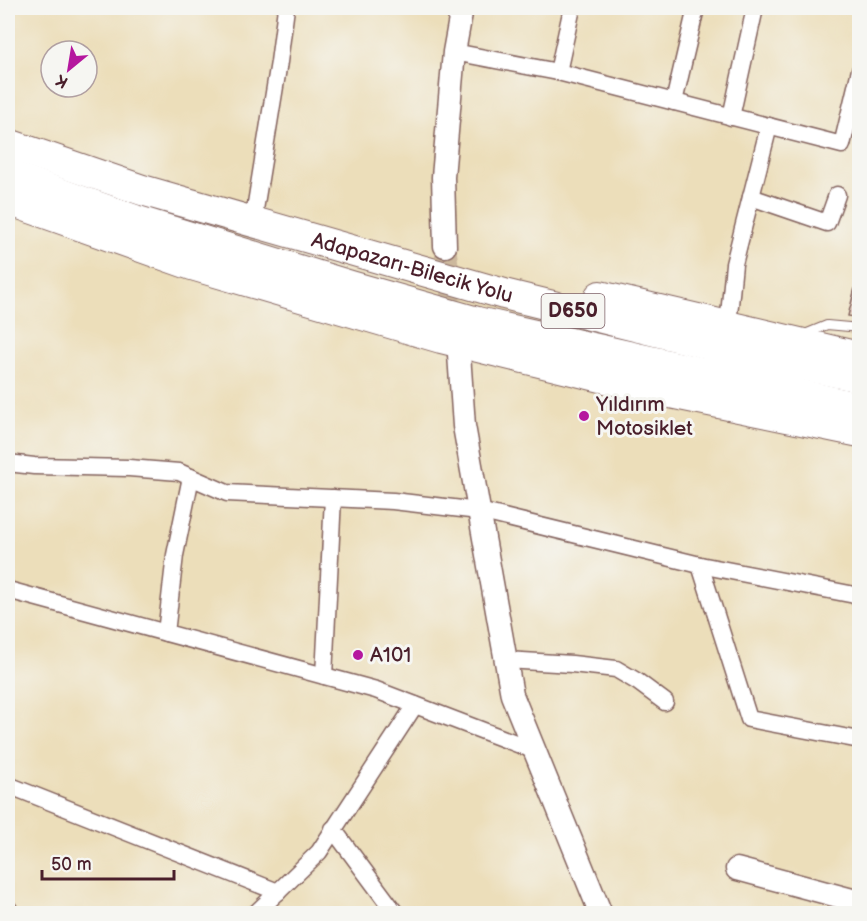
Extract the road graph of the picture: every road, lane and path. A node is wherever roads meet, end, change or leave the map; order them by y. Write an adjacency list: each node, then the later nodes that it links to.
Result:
1 (286, 8): 17 (street)
2 (462, 8): 6 (street)
3 (572, 8): 8 (street)
4 (696, 8): 9 (street)
5 (755, 8): 10 (street)
6 (454, 52): 8 (street); 19 (street)
7 (860, 70): 11 (street)
8 (558, 72): 9 (street)
9 (674, 102): 10 (street)
10 (730, 117): 11 (street)
11 (769, 126): 15 (street)
12 (8, 144): 17 (highway, Adapazarı-Bilecik Yolu / D650)
13 (8, 175): 26 (highway, Adapazarı-Bilecik Yolu / D650)
14 (837, 195): 15 (street)
15 (751, 197): 20 (street)
16 (8, 200): 27 (highway)
17 (254, 222): 18 (highway, Adapazarı-Bilecik Yolu / D650)
18 (290, 232): 20 (highway); 25 (highway, Adapazarı-Bilecik Yolu / D650)
19 (445, 246)
20 (728, 326): 22 (highway)
21 (860, 328): 22 (lane)
22 (791, 340): 24 (highway)
23 (459, 354): 31 (street)
24 (860, 357)
25 (860, 377)
26 (860, 408)
27 (860, 432)
28 (8, 463): 29 (street)
29 (191, 477): 30 (street); 35 (street)
30 (333, 498): 31 (street); 37 (street)
31 (479, 511): 32 (street); 36 (street)
32 (700, 565): 34 (street); 40 (street)
33 (8, 590): 35 (street)
34 (860, 596)
35 (166, 633): 37 (street)
36 (506, 660): 38 (street); 41 (street)
37 (324, 676): 39 (street)
38 (665, 702)
39 (415, 705): 41 (street); 43 (street)
40 (860, 740)
41 (536, 750): 51 (street)
42 (8, 785): 45 (street)
43 (333, 829): 45 (street); 50 (street)
44 (737, 869): 46 (street)
45 (278, 892): 49 (street)
46 (860, 902)
47 (8, 908): 48 (street)
48 (12, 914)
49 (255, 914)
50 (396, 914)
51 (602, 914)

